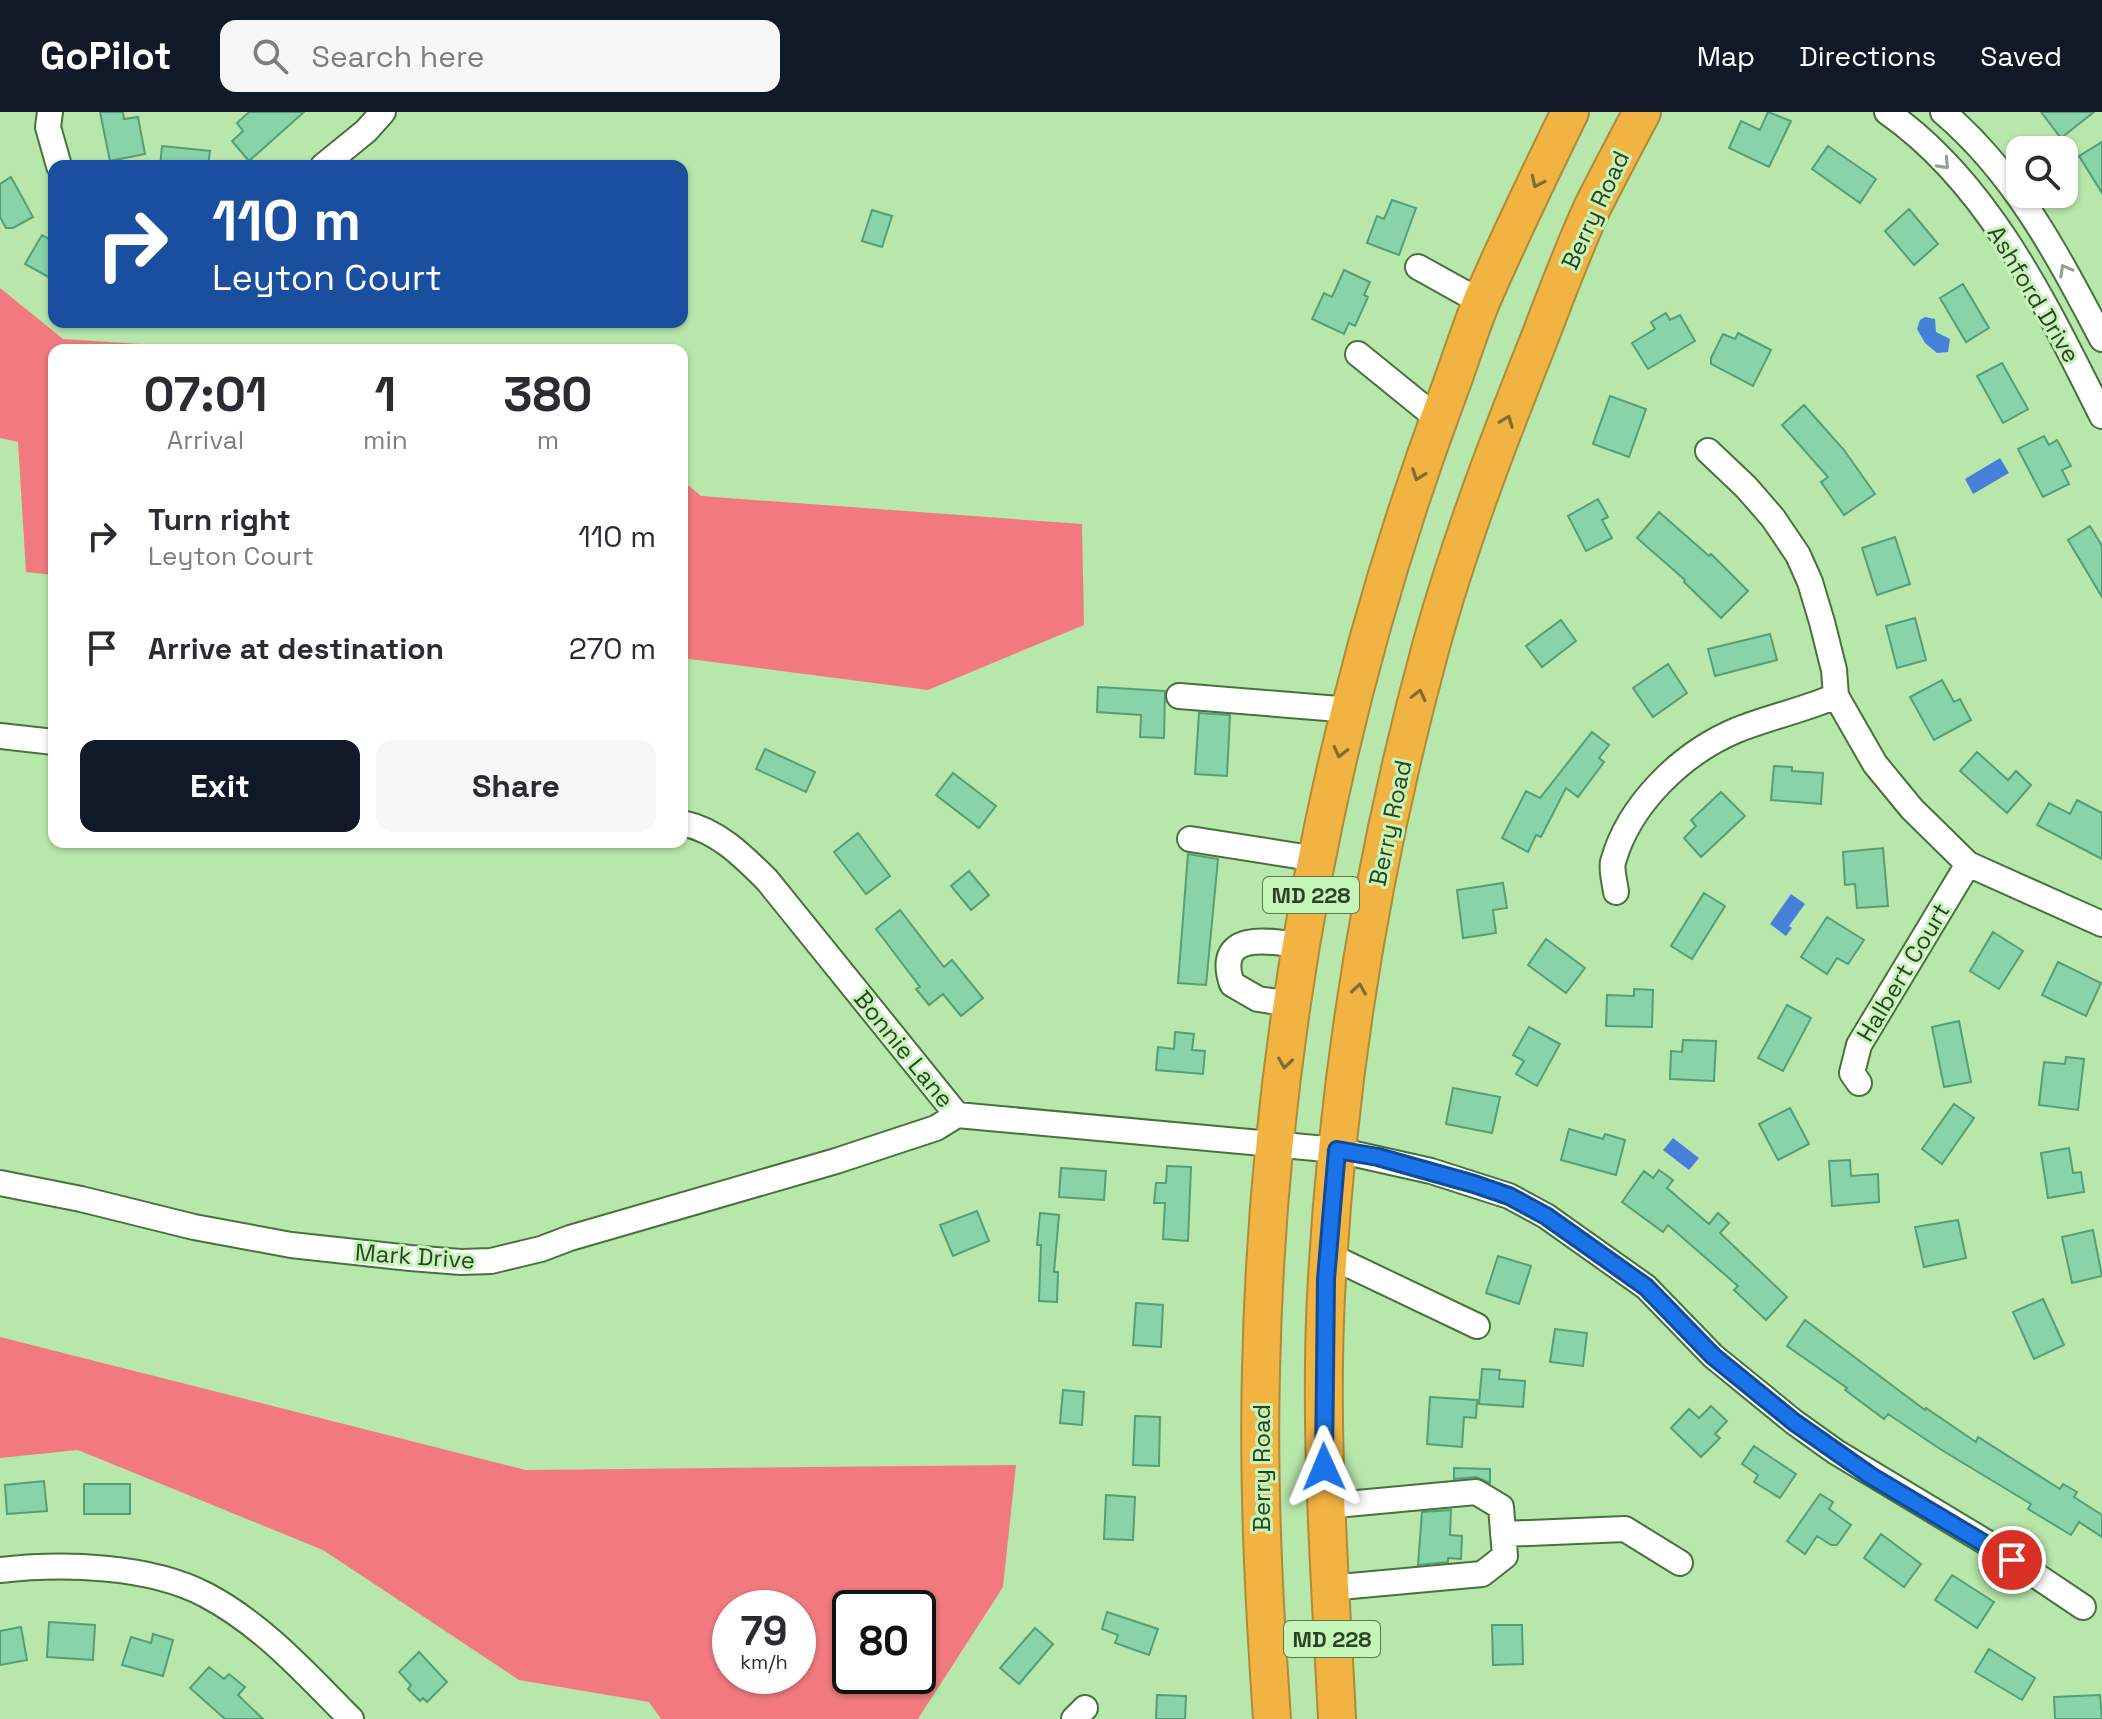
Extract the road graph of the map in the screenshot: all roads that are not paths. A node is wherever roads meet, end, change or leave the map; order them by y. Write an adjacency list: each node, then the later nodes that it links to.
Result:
1 (50, 112): 7 (street)
2 (383, 112): 8 (street)
3 (1570, 112): 10 (highway, Berry Road / MD 228, one-way to 10)
4 (1642, 112): 34 (highway, Berry Road / MD 228, one-way to 4)
5 (1943, 112): 11 (street, Ashford Drive, one-way to 5)
6 (1896, 115): 12 (street, Ashford Drive, one-way to 12)
7 (57, 160)
8 (330, 160)
9 (1418, 267): 10 (street)
10 (1481, 302): 16 (highway, Berry Road / MD 228)
11 (2085, 306): 12 (street); 13 (street, Ashford Drive)
12 (2054, 323): 15 (street, Ashford Drive)
13 (2102, 339)
14 (1358, 354): 16 (street)
15 (2102, 416)
16 (1438, 419): 20 (highway, Berry Road / MD 228, one-way to 20)
17 (1708, 451): 19 (street)
18 (1179, 696): 20 (street)
19 (1836, 696): 26 (street); 27 (street)
20 (1351, 710): 25 (highway, Berry Road / MD 228, one-way to 25)
21 (0, 736): 22 (street)
22 (48, 741)
23 (688, 824): 32 (street, Bonnie Lane)
24 (1190, 839): 25 (street)
25 (1317, 859): 29 (highway, Berry Road / MD 228)
26 (1968, 864): 28 (street); 31 (street, Halbert Court)
27 (1616, 892)
28 (2102, 924)
29 (1301, 946): 30 (highway, Berry Road / MD 228); 30 (street)
30 (1292, 1004): 33 (highway, Berry Road / MD 228, one-way to 33)
31 (1859, 1083)
32 (957, 1115): 33 (street, Bonnie Lane); 35 (street, Mark Drive)
33 (1275, 1144): 34 (street, Bonnie Lane); 45 (highway, Berry Road / MD 228)
34 (1337, 1150): 36 (highway, Berry Road / MD 228); 43 (street, Bonnie Lane)
35 (0, 1183)
36 (1328, 1255): 37 (street); 38 (highway, Berry Road / MD 228)
37 (1477, 1326)
38 (1325, 1506): 39 (street); 42 (highway, Berry Road / MD 228)
39 (1503, 1534): 40 (street); 42 (street)
40 (1680, 1563)
41 (0, 1570): 44 (street)
42 (1329, 1588): 46 (highway, Berry Road / MD 228)
43 (2083, 1607)
44 (351, 1719)
45 (1272, 1719)
46 (1337, 1719)

